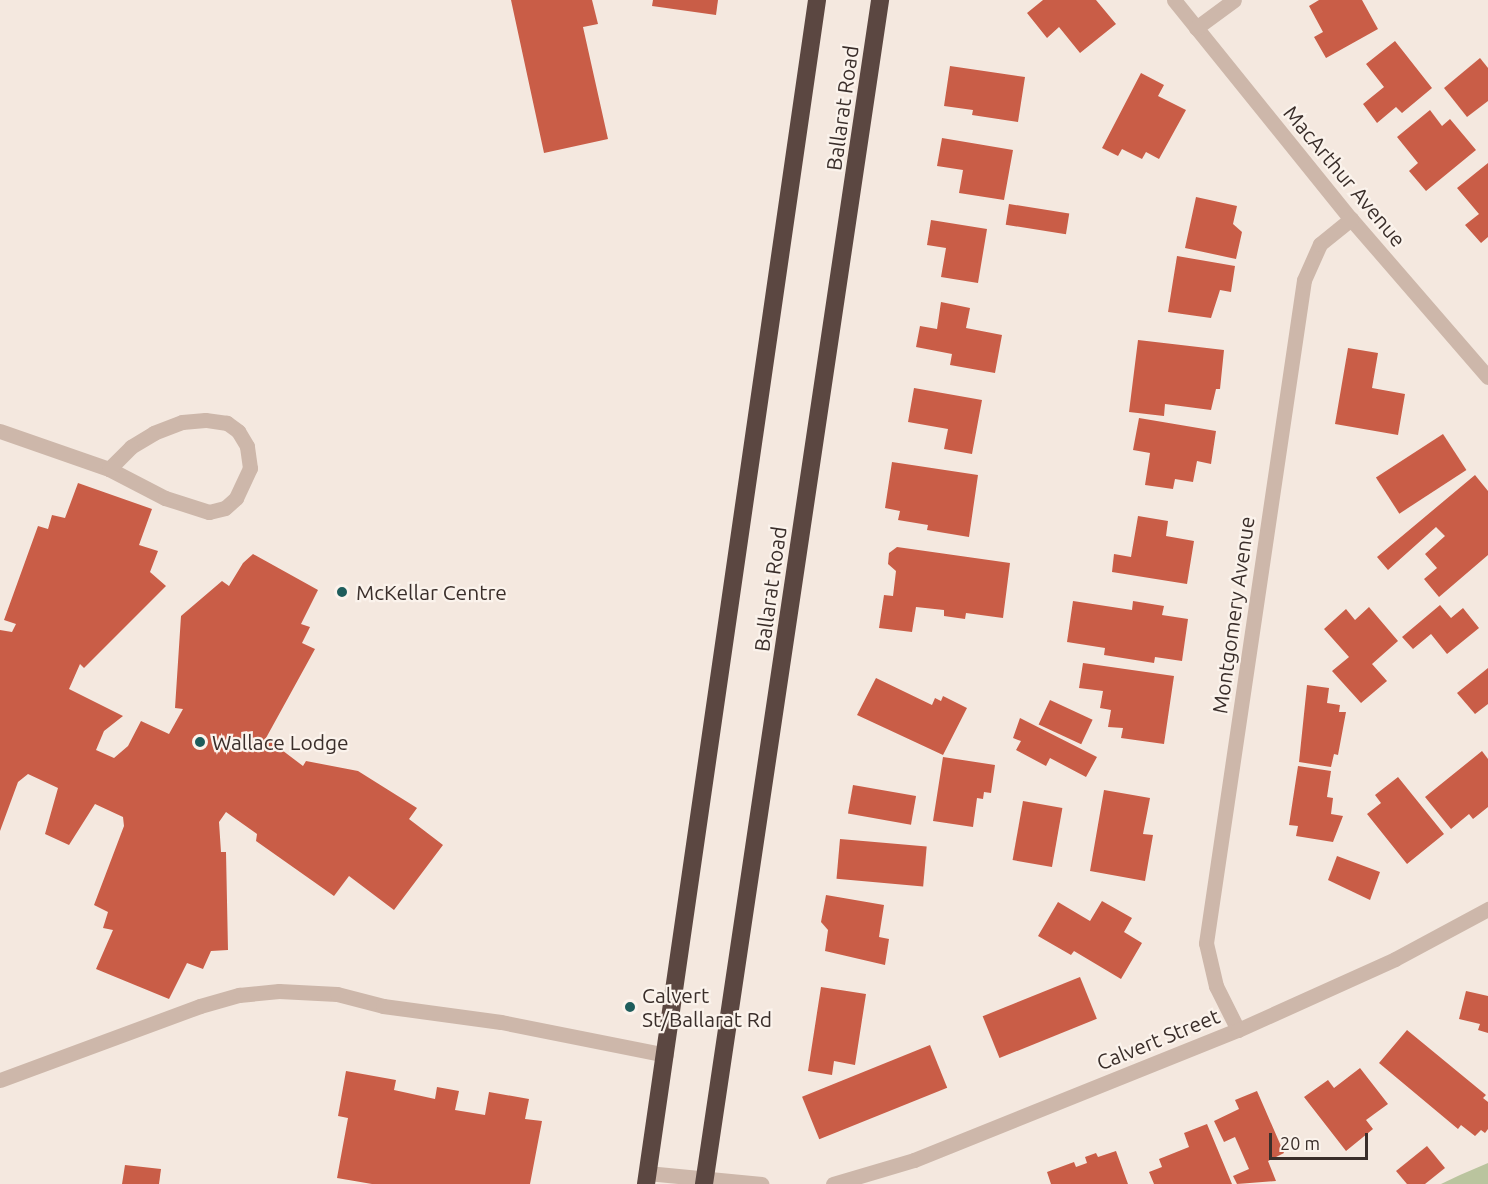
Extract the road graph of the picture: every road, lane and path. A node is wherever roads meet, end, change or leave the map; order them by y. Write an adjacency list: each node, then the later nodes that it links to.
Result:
1 (817, 0): 12 (highway, Ballarat Road)
2 (880, 0): 15 (highway, Ballarat Road)
3 (1174, 0): 5 (street, MacArthur Avenue)
4 (1234, 0): 5 (street)
5 (1197, 28): 6 (street, MacArthur Avenue)
6 (1351, 219): 7 (street, MacArthur Avenue); 11 (street, Montgomery Avenue)
7 (1488, 377)
8 (0, 431): 9 (street)
9 (109, 469): 9 (street)
10 (1488, 909): 11 (street, Calvert Street)
11 (1238, 1030): 17 (street, Calvert Street)
12 (666, 1055): 13 (street); 14 (highway, Ballarat Road)
13 (0, 1080)
14 (647, 1179): 15 (street)
15 (705, 1181): 16 (street)
16 (762, 1184)
17 (833, 1184)

